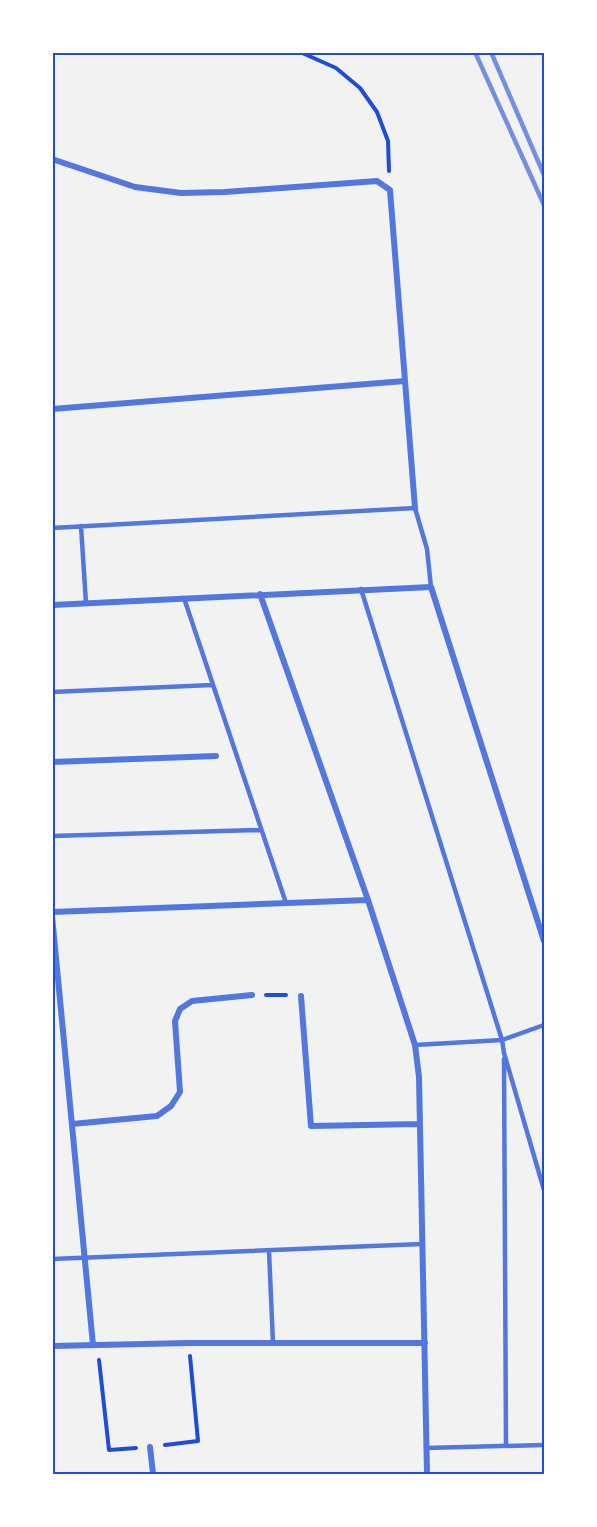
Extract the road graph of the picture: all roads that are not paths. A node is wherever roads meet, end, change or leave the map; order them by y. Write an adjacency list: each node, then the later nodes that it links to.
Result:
1 (52, 159): 2 (street)
2 (405, 381): 3 (street); 4 (street)
3 (52, 409)
4 (415, 508): 5 (lane); 7 (lane)
5 (81, 526): 6 (lane); 11 (lane)
6 (52, 528)
7 (431, 586): 8 (street); 23 (street)
8 (361, 588): 9 (street); 27 (lane)
9 (260, 594): 10 (street); 19 (street)
10 (184, 598): 11 (street); 13 (lane)
11 (86, 603): 12 (street)
12 (52, 605)
13 (212, 685): 14 (lane); 17 (lane)
14 (52, 692)
15 (216, 756): 16 (street)
16 (52, 762)
17 (260, 830): 18 (lane); 20 (lane)
18 (52, 836)
19 (368, 900): 20 (street); 28 (street)
20 (286, 903): 21 (street)
21 (52, 914): 22 (street)
22 (53, 936): 30 (street)
23 (544, 941)
24 (252, 995): 30 (street)
25 (302, 996): 31 (street)
26 (544, 1025): 27 (lane)
27 (502, 1040): 28 (lane); 29 (lane)
28 (414, 1045): 31 (street)
29 (504, 1053): 32 (lane); 42 (lane)
30 (72, 1124): 35 (street)
31 (419, 1124): 33 (street)
32 (544, 1190)
33 (422, 1244): 34 (lane); 38 (street)
34 (270, 1251): 35 (lane); 37 (lane)
35 (85, 1258): 36 (lane); 39 (street)
36 (52, 1259)
37 (273, 1343): 38 (street); 39 (street)
38 (425, 1343): 44 (street)
39 (95, 1345): 40 (street)
40 (52, 1346)
41 (544, 1445): 42 (lane)
42 (506, 1446): 44 (lane)
43 (150, 1447): 45 (street)
44 (426, 1448): 46 (street)
45 (153, 1474)
46 (427, 1474)

